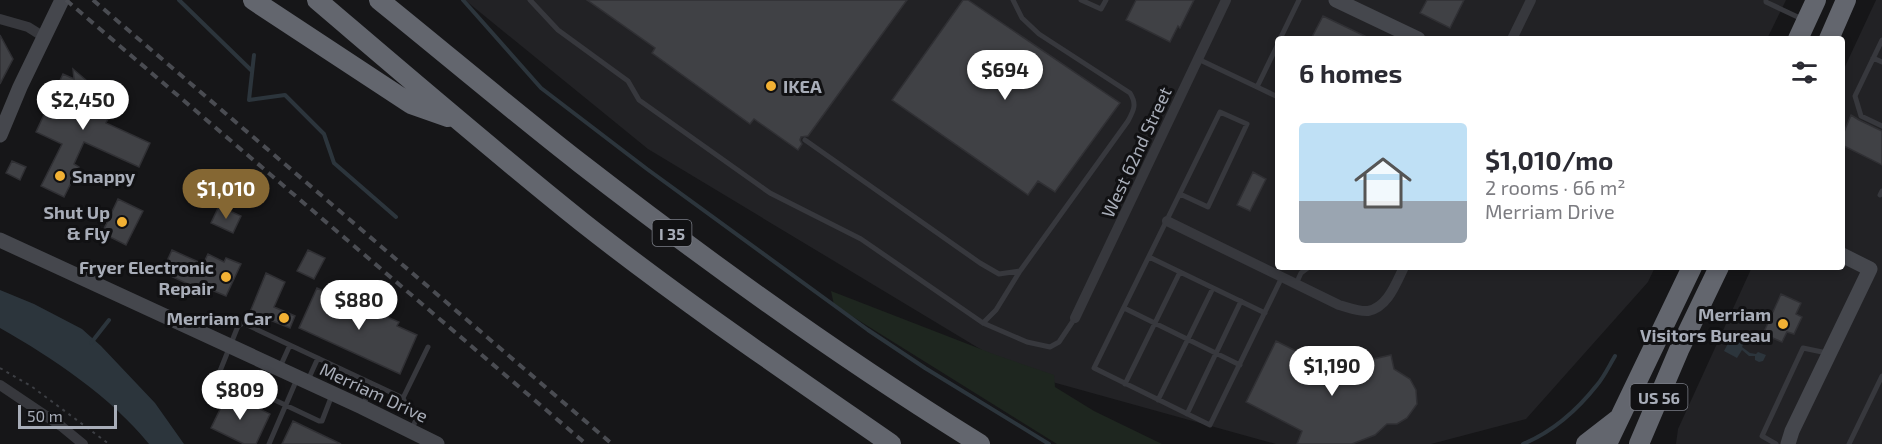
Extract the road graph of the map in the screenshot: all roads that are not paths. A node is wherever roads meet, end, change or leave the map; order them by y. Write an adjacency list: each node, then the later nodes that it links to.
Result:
1 (62, 0): 25 (main road)
2 (253, 0): 33 (highway)
3 (317, 0): 33 (highway, I 35)
4 (380, 0): 84 (highway, I 35)
5 (530, 0): 56 (lane)
6 (1013, 0): 46 (lane)
7 (1082, 0): 8 (lane)
8 (1106, 0)
9 (1226, 0): 29 (street, West 62nd Street)
10 (1299, 0): 19 (lane)
11 (1336, 0): 20 (main road)
12 (1531, 0): 21 (street)
13 (1816, 0): 18 (highway)
14 (1835, 0): 23 (highway)
15 (1846, 0): 24 (highway)
16 (1766, 1): 18 (lane)
17 (0, 19): 25 (street)
18 (1806, 21): 22 (highway)
19 (1281, 36)
20 (1412, 36)
21 (1513, 36)
22 (1799, 36)
23 (1829, 36)
24 (1829, 36)
25 (44, 37): 35 (main road)
26 (1882, 40): 28 (lane)
27 (1275, 50): 31 (lane)
28 (1874, 57): 30 (lane); 34 (lane)
29 (1198, 59): 31 (lane); 55 (street, West 62nd Street)
30 (1882, 62)
31 (1257, 87): 32 (lane)
32 (1275, 96)
33 (458, 120): 83 (highway, I 35)
34 (1882, 126)
35 (0, 135)
36 (805, 140): 46 (lane)
37 (1180, 194): 37 (lane); 38 (lane)
38 (1167, 220): 41 (lane); 49 (street)
39 (0, 240): 60 (main road, Merriam Drive)
40 (1845, 256): 48 (main road)
41 (1149, 257): 47 (lane); 53 (lane)
42 (1305, 270): 50 (lane)
43 (1403, 270): 50 (street)
44 (1691, 270): 78 (highway, US 56)
45 (1718, 270): 87 (highway, US 56)
46 (1020, 271): 56 (lane)
47 (1180, 272): 51 (lane); 57 (lane)
48 (1876, 272): 63 (main road)
49 (1282, 277): 50 (street); 54 (lane)
50 (1296, 284)
51 (1213, 288): 52 (lane); 58 (lane)
52 (1241, 301): 54 (lane); 62 (lane)
53 (1124, 308): 57 (lane); 70 (lane)
54 (1265, 313): 65 (lane)
55 (1075, 318): 56 (lane)
56 (983, 323)
57 (1155, 323): 58 (lane); 70 (lane)
58 (1187, 339): 62 (lane); 74 (lane)
59 (290, 345): 60 (lane); 64 (lane); 66 (lane)
60 (230, 346): 66 (main road, Merriam Drive); 75 (lane)
61 (428, 347): 73 (lane)
62 (1216, 353): 65 (lane); 77 (lane)
63 (1829, 353): 88 (lane); 89 (main road)
64 (318, 358): 68 (lane); 69 (lane)
65 (1240, 365): 77 (lane)
66 (279, 369): 68 (main road, Merriam Drive)
67 (1882, 376): 90 (lane)
68 (303, 380): 72 (main road, Merriam Drive); 75 (lane)
69 (372, 384): 73 (lane); 76 (lane)
70 (1125, 384): 74 (lane)
71 (0, 385): 80 (street)
72 (333, 393): 75 (lane); 76 (main road, Merriam Drive)
73 (403, 398): 79 (lane)
74 (1158, 400): 77 (lane)
75 (286, 405): 81 (lane)
76 (362, 407): 79 (main road, Merriam Drive)
77 (1187, 414)
78 (1619, 418): 85 (highway); 86 (highway, US 56)
79 (412, 431): 82 (main road, Merriam Drive)
80 (83, 444)
81 (269, 444)
82 (437, 444)
83 (891, 444)
84 (980, 444)
85 (1586, 444)
86 (1607, 444)
87 (1639, 444)
88 (1776, 444)
89 (1788, 444)
90 (1849, 444)

